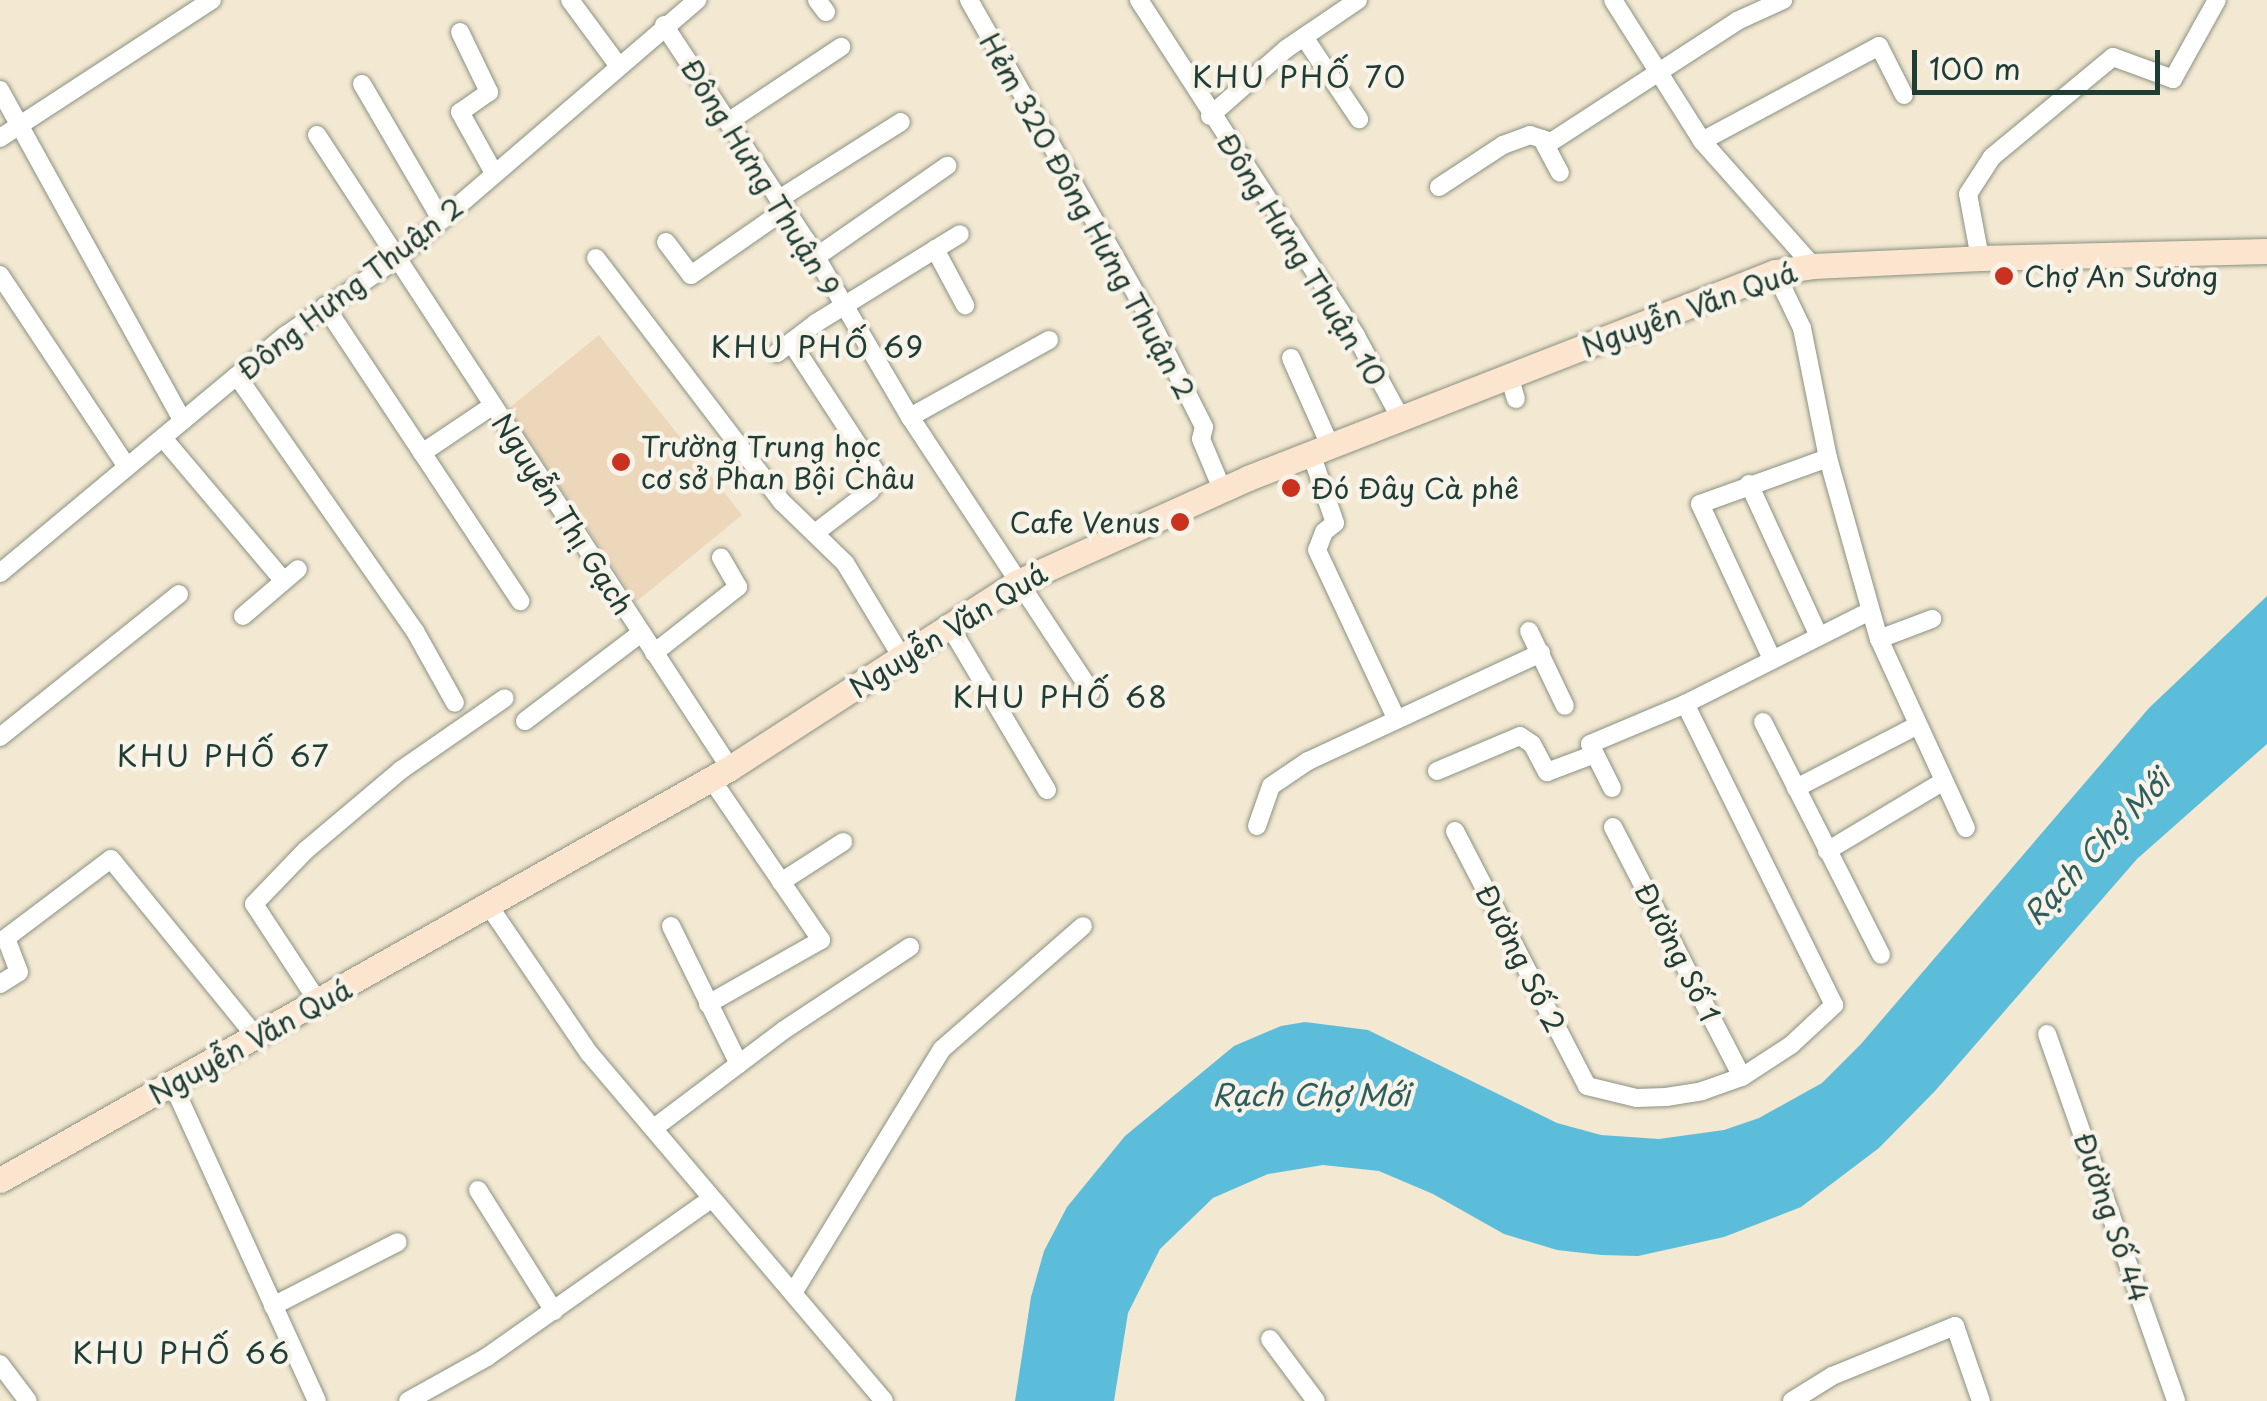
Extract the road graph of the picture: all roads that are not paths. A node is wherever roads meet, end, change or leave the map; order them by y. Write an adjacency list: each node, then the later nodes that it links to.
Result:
1 (570, 0): 14 (street)
2 (697, 0): 10 (street, Đông Hưng Thuận 2)
3 (968, 0): 61 (street, Hẻm 320 Đông Hưng Thuận 2)
4 (1139, 0): 19 (street, Đông Hưng Thuận 10)
5 (1358, 0): 12 (street)
6 (1613, 0): 15 (street)
7 (1782, 0): 15 (street)
8 (2217, 0): 40 (street)
9 (205, 2): 23 (street)
10 (664, 25): 14 (street, Đông Hưng Thuận 2); 21 (street, Đông Hưng Thuận 9)
11 (460, 32): 29 (street)
12 (1304, 37): 19 (street); 20 (street)
13 (842, 47): 21 (street)
14 (618, 65): 29 (street, Đông Hưng Thuận 2)
15 (1656, 74): 26 (street); 27 (street)
16 (362, 84): 33 (street)
17 (0, 90): 23 (street)
18 (1904, 95): 27 (street)
19 (1210, 116): 52 (street, Đông Hưng Thuận 10)
20 (1359, 119)
21 (728, 122): 32 (street, Đông Hưng Thuận 9)
22 (902, 122): 32 (street)
23 (20, 124): 25 (street); 54 (street)
24 (317, 135): 41 (street, Nguyễn Thị Gạch)
25 (0, 138)
26 (1542, 139): 30 (street); 31 (street)
27 (1702, 141): 42 (street)
28 (947, 166): 38 (street)
29 (494, 173): 33 (street, Đông Hưng Thuận 2)
30 (1560, 173)
31 (1439, 186)
32 (783, 204): 35 (street); 38 (street, Đông Hưng Thuận 9)
33 (441, 219): 41 (street, Đông Hưng Thuận 2)
34 (960, 234): 36 (street)
35 (666, 242)
36 (935, 249): 45 (street); 47 (street)
37 (2267, 252): 40 (main road, Nguyễn Văn Quá)
38 (816, 257): 47 (street, Đông Hưng Thuận 9)
39 (596, 258): 62 (street)
40 (1980, 258): 42 (main road, Nguyễn Văn Quá)
41 (395, 260): 46 (street, Đông Hưng Thuận 2); 51 (street, Nguyễn Thị Gạch)
42 (1812, 266): 43 (main road, Nguyễn Văn Quá)
43 (1775, 272): 52 (main road, Nguyễn Văn Quá); 58 (street)
44 (0, 275): 59 (street)
45 (965, 304)
46 (325, 306): 50 (street, Đông Hưng Thuận 2); 57 (street)
47 (843, 306): 53 (street, Đông Hưng Thuận 9); 62 (street)
48 (1049, 340): 53 (street)
49 (1290, 358): 56 (street)
50 (236, 376): 54 (street, Đông Hưng Thuận 2); 82 (street)
51 (492, 406): 57 (street); 73 (street, Nguyễn Thị Gạch)
52 (1400, 417): 56 (main road, Nguyễn Văn Quá)
53 (910, 418): 65 (street, Đông Hưng Thuận 9)
54 (183, 421): 55 (street, Đông Hưng Thuận 2)
55 (162, 438): 59 (street, Đông Hưng Thuận 2); 69 (street)
56 (1320, 449): 61 (main road, Nguyễn Văn Quá); 85 (street)
57 (422, 453): 67 (street)
58 (1828, 458): 60 (street); 68 (street)
59 (127, 467): 64 (street, Đông Hưng Thuận 2)
60 (1749, 484): 74 (street); 79 (street)
61 (1222, 489): 65 (main road, Nguyễn Văn Quá)
62 (815, 533): 78 (street)
63 (721, 557): 76 (street)
64 (0, 573)
65 (1018, 582): 71 (main road, Nguyễn Văn Quá); 80 (street, Đông Hưng Thuận 9)
66 (179, 594): 89 (street)
67 (520, 601)
68 (1870, 611): 74 (street); 75 (street)
69 (243, 616)
70 (1932, 619): 75 (street)
71 (949, 625): 78 (main road, Nguyễn Văn Quá); 96 (street)
72 (1528, 631): 77 (street)
73 (641, 633): 76 (street, Nguyễn Thị Gạch); 86 (street)
74 (1818, 634): 79 (street)
75 (1879, 639): 88 (street)
76 (654, 653): 92 (street, Nguyễn Thị Gạch)
77 (1541, 653): 84 (street); 85 (street)
78 (901, 656): 92 (main road, Nguyễn Văn Quá)
79 (1772, 658): 83 (street)
80 (1091, 692)
81 (505, 698): 111 (street)
82 (455, 703)
83 (1685, 704): 90 (street); 116 (street)
84 (1565, 706)
85 (1396, 718): 97 (street)
86 (525, 721)
87 (1764, 722): 95 (street)
88 (1918, 725): 93 (street); 95 (street)
89 (0, 737)
90 (1595, 754): 91 (street); 94 (street)
91 (1437, 771)
92 (721, 774): 103 (street, Nguyễn Thị Gạch); 104 (main road, Nguyễn Văn Quá)
93 (1944, 781): 99 (street); 102 (street)
94 (1612, 788)
95 (1796, 788): 102 (street)
96 (1047, 790)
97 (1257, 826)
98 (1613, 827): 116 (street, Đường Số 1)
99 (1966, 828)
100 (1456, 831): 116 (street, Đường Số 2)
101 (843, 842): 103 (street)
102 (1827, 851): 109 (street)
103 (781, 882): 112 (street, Nguyễn Thị Gạch)
104 (489, 906): 111 (main road, Nguyễn Văn Quá); 118 (street)
105 (671, 926): 112 (street)
106 (1083, 926): 123 (street)
107 (3, 932): 110 (street); 114 (street)
108 (910, 946): 115 (street)
109 (1877, 947)
110 (0, 984)
111 (319, 1003): 114 (main road, Nguyễn Văn Quá)
112 (708, 1004): 115 (street)
113 (2047, 1034): 135 (street, Đường Số 44)
114 (257, 1038): 117 (main road, Nguyễn Văn Quá)
115 (739, 1064): 118 (street)
116 (1742, 1077)
117 (173, 1085): 119 (main road, Nguyễn Văn Quá); 124 (street)
118 (654, 1128): 121 (street)
119 (0, 1180)
120 (478, 1190): 125 (street)
121 (710, 1199): 123 (street); 125 (street)
122 (398, 1242): 124 (street)
123 (793, 1293): 131 (street)
124 (273, 1306): 129 (street)
125 (554, 1311): 130 (street)
126 (1270, 1339): 132 (street)
127 (0, 1364): 128 (street)
128 (28, 1401)
129 (316, 1401)
130 (408, 1401)
131 (884, 1401)
132 (1316, 1401)
133 (1792, 1401): 134 (street)
134 (1981, 1401)
135 (2176, 1401)

